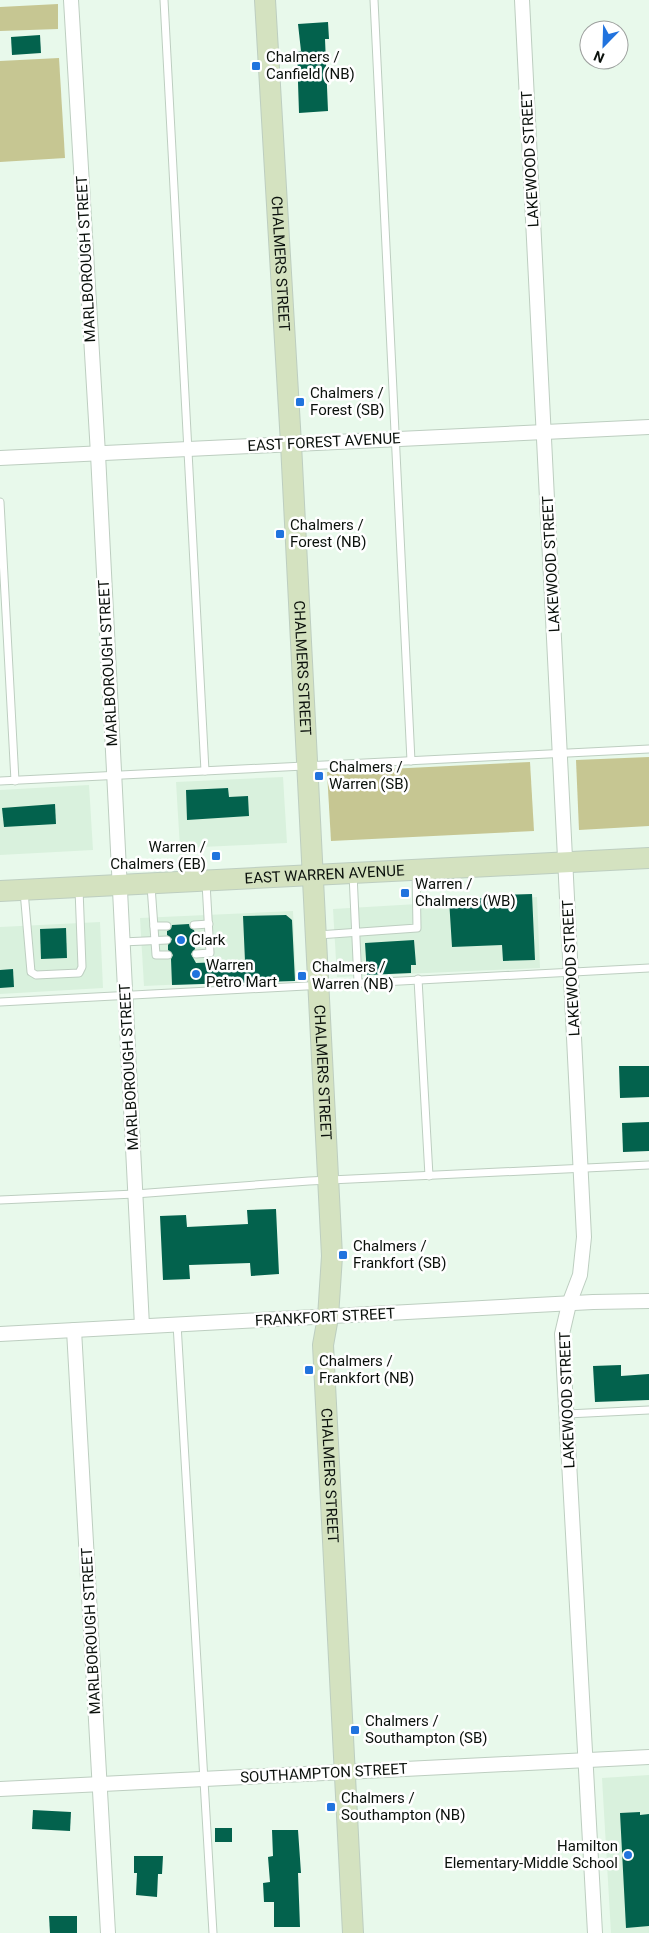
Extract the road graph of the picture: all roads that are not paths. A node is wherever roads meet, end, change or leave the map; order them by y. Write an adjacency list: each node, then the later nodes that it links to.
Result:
1 (71, 0): 11 (street, MARLBOROUGH STREET)
2 (164, 0): 10 (lane)
3 (265, 0): 9 (street, CHALMERS STREET)
4 (374, 0): 8 (lane)
5 (522, 0): 7 (street, LAKEWOOD STREET)
6 (649, 427): 7 (street, EAST FOREST AVENUE)
7 (544, 431): 8 (street, EAST FOREST AVENUE); 15 (street, LAKEWOOD STREET)
8 (395, 439): 9 (street, EAST FOREST AVENUE); 16 (lane)
9 (291, 444): 10 (street, EAST FOREST AVENUE); 17 (street, CHALMERS STREET)
10 (189, 449): 11 (street, EAST FOREST AVENUE); 18 (lane)
11 (98, 454): 12 (street, EAST FOREST AVENUE); 19 (street, MARLBOROUGH STREET)
12 (0, 458)
13 (0, 502): 20 (lane)
14 (649, 749): 15 (lane)
15 (560, 754): 16 (lane); 23 (street, LAKEWOOD STREET)
16 (411, 761): 17 (lane)
17 (307, 766): 18 (lane); 26 (street, CHALMERS STREET)
18 (205, 771): 19 (lane)
19 (114, 775): 20 (lane); 29 (street, MARLBOROUGH STREET)
20 (16, 780): 21 (lane)
21 (0, 781)
22 (649, 858): 23 (street, EAST WARREN AVENUE)
23 (566, 862): 24 (street, EAST WARREN AVENUE); 47 (street, LAKEWOOD STREET)
24 (416, 870): 25 (street, EAST WARREN AVENUE); 37 (lane)
25 (353, 873): 26 (street, EAST WARREN AVENUE); 37 (lane)
26 (312, 875): 27 (street, EAST WARREN AVENUE); 38 (street, CHALMERS STREET)
27 (206, 880): 28 (street, EAST WARREN AVENUE); 33 (lane)
28 (150, 883): 29 (street, EAST WARREN AVENUE); 35 (lane)
29 (119, 885): 30 (street, EAST WARREN AVENUE); 43 (street, MARLBOROUGH STREET)
30 (79, 887): 31 (street, EAST WARREN AVENUE); 31 (lane)
31 (24, 890): 32 (street, EAST WARREN AVENUE)
32 (0, 891)
33 (209, 924): 34 (lane); 39 (lane)
34 (194, 925)
35 (154, 926): 36 (lane); 42 (lane)
36 (167, 926)
37 (356, 932): 38 (lane); 49 (lane)
38 (315, 935): 50 (street, CHALMERS STREET)
39 (210, 938): 40 (lane); 44 (lane)
40 (195, 939)
41 (167, 940): 42 (lane)
42 (154, 941): 43 (lane); 45 (lane)
43 (122, 942): 51 (street, MARLBOROUGH STREET)
44 (196, 954)
45 (168, 955)
46 (649, 968): 47 (lane)
47 (571, 972): 48 (lane); 54 (street, LAKEWOOD STREET)
48 (418, 979): 49 (lane); 55 (lane)
49 (358, 982): 50 (lane)
50 (318, 983): 51 (lane); 56 (street, CHALMERS STREET)
51 (125, 995): 52 (lane); 57 (street, MARLBOROUGH STREET)
52 (0, 1002)
53 (649, 1165): 54 (lane)
54 (581, 1168): 55 (lane); 60 (street, LAKEWOOD STREET)
55 (429, 1176): 56 (lane)
56 (328, 1180): 57 (lane); 61 (street, CHALMERS STREET)
57 (135, 1194): 58 (lane); 63 (street, MARLBOROUGH STREET)
58 (0, 1200)
59 (649, 1301): 60 (street, FRANKFORT STREET)
60 (569, 1304): 61 (street, FRANKFORT STREET); 67 (street, LAKEWOOD STREET)
61 (328, 1317): 62 (street, FRANKFORT STREET); 70 (street, CHALMERS STREET)
62 (177, 1324): 63 (street, FRANKFORT STREET); 71 (lane)
63 (142, 1326): 64 (street, FRANKFORT STREET)
64 (74, 1330): 65 (street, FRANKFORT STREET); 72 (street, MARLBOROUGH STREET)
65 (0, 1334)
66 (649, 1410): 67 (lane)
67 (567, 1414): 69 (street, LAKEWOOD STREET)
68 (649, 1757): 69 (street, SOUTHAMPTON STREET)
69 (585, 1760): 70 (street, SOUTHAMPTON STREET); 77 (street, LAKEWOOD STREET)
70 (344, 1772): 71 (street, SOUTHAMPTON STREET); 76 (street, CHALMERS STREET)
71 (203, 1779): 72 (street, SOUTHAMPTON STREET); 75 (lane)
72 (100, 1784): 73 (street, SOUTHAMPTON STREET); 74 (street, MARLBOROUGH STREET)
73 (0, 1789)
74 (108, 1933)
75 (213, 1933)
76 (354, 1933)
77 (595, 1933)

